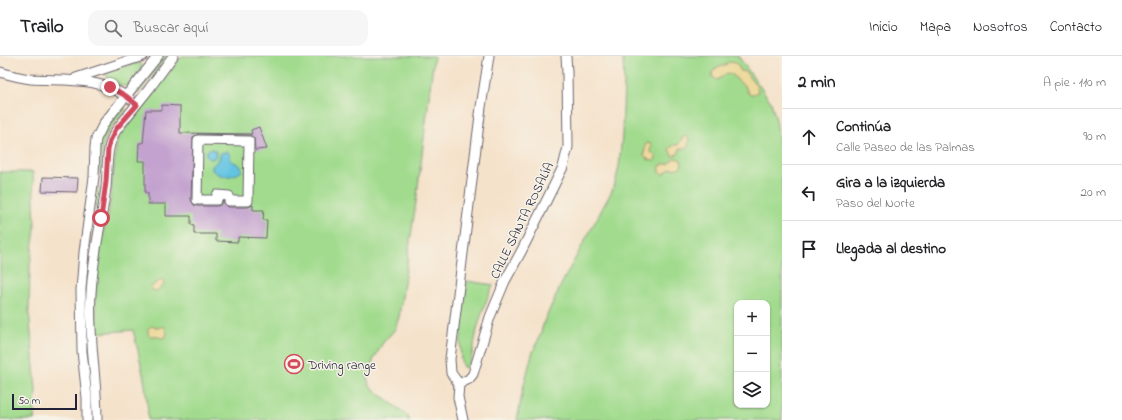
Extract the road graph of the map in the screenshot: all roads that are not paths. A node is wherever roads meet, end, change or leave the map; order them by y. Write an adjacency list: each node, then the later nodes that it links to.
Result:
1 (143, 56): 7 (street)
2 (158, 56): 8 (street)
3 (173, 56): 9 (street)
4 (489, 56): 11 (street)
5 (566, 56): 11 (street, CALLE SANTA ROSALÍA)
6 (0, 72): 7 (street)
7 (71, 79): 8 (street)
8 (126, 96): 9 (street); 12 (street)
9 (137, 105): 13 (street)
10 (249, 141): 10 (street)
11 (459, 384): 14 (street)
12 (87, 420)
13 (97, 420)
14 (463, 420)

